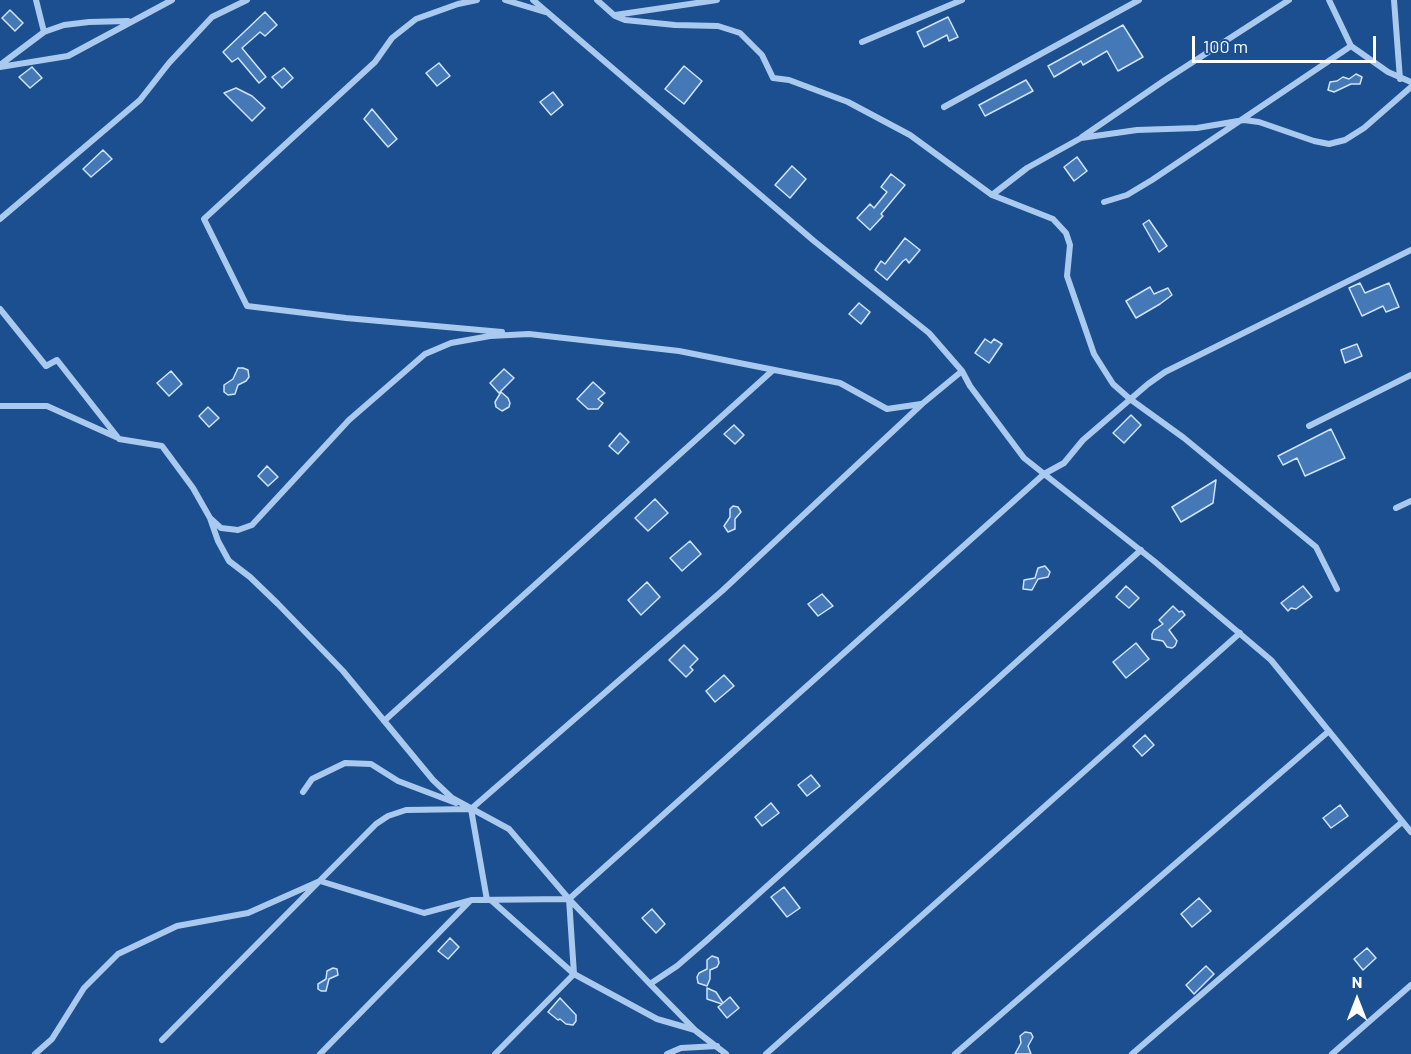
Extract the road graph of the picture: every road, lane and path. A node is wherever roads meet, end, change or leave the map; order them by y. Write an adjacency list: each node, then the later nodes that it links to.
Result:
1 (36, 0): 17 (street)
2 (172, 0): 16 (street)
3 (247, 0): 29 (street)
4 (477, 0): 32 (street)
5 (505, 0): 14 (street)
6 (533, 0): 14 (street)
7 (717, 0): 15 (street)
8 (962, 0): 18 (street)
9 (1139, 0): 24 (street)
10 (1289, 0): 26 (street)
11 (1329, 0): 19 (street)
12 (1394, 0): 21 (street)
13 (599, 1): 15 (street)
14 (549, 14): 34 (street)
15 (615, 16): 27 (street)
16 (131, 21): 17 (street); 20 (street)
17 (44, 32): 20 (street)
18 (862, 42)
19 (1351, 46): 21 (street); 25 (street)
20 (0, 66)
21 (1400, 79): 22 (street)
22 (1411, 82)
23 (1411, 87): 25 (street)
24 (944, 107)
25 (1244, 120): 26 (street); 28 (street)
26 (1081, 138): 27 (street)
27 (992, 195): 36 (street)
28 (1104, 202)
29 (0, 219)
30 (1411, 250): 36 (street)
31 (0, 309): 40 (street)
32 (529, 334): 33 (street); 44 (street)
33 (772, 371): 37 (street); 48 (street)
34 (962, 371): 37 (street); 41 (street)
35 (1411, 375): 39 (street)
36 (1130, 399): 41 (street); 46 (street)
37 (922, 404): 51 (street)
38 (0, 406): 40 (street)
39 (1309, 426)
40 (119, 439): 44 (street)
41 (1044, 474): 45 (street); 55 (street)
42 (1411, 501): 43 (street)
43 (1396, 508)
44 (210, 518): 48 (street)
45 (1141, 550): 47 (street); 59 (street)
46 (1337, 589)
47 (1240, 633): 49 (street); 69 (street)
48 (384, 721): 51 (street)
49 (1329, 731): 52 (street); 70 (street)
50 (303, 792): 51 (street)
51 (471, 809): 54 (street); 55 (street); 57 (street)
52 (1402, 822): 53 (street); 71 (street)
53 (1411, 832)
54 (320, 880): 56 (street); 62 (street); 64 (street)
55 (569, 898): 57 (street); 58 (street); 59 (street)
56 (472, 900): 57 (street); 65 (street)
57 (488, 900): 58 (street)
58 (574, 974): 61 (street); 66 (street)
59 (650, 984): 61 (street)
60 (1411, 985): 72 (street)
61 (696, 1030): 63 (street)
62 (162, 1040)
63 (717, 1046): 67 (street); 68 (street)
64 (35, 1054)
65 (320, 1054)
66 (495, 1054)
67 (667, 1054)
68 (726, 1054)
69 (766, 1054)
70 (955, 1054)
71 (1132, 1054)
72 (1332, 1054)

